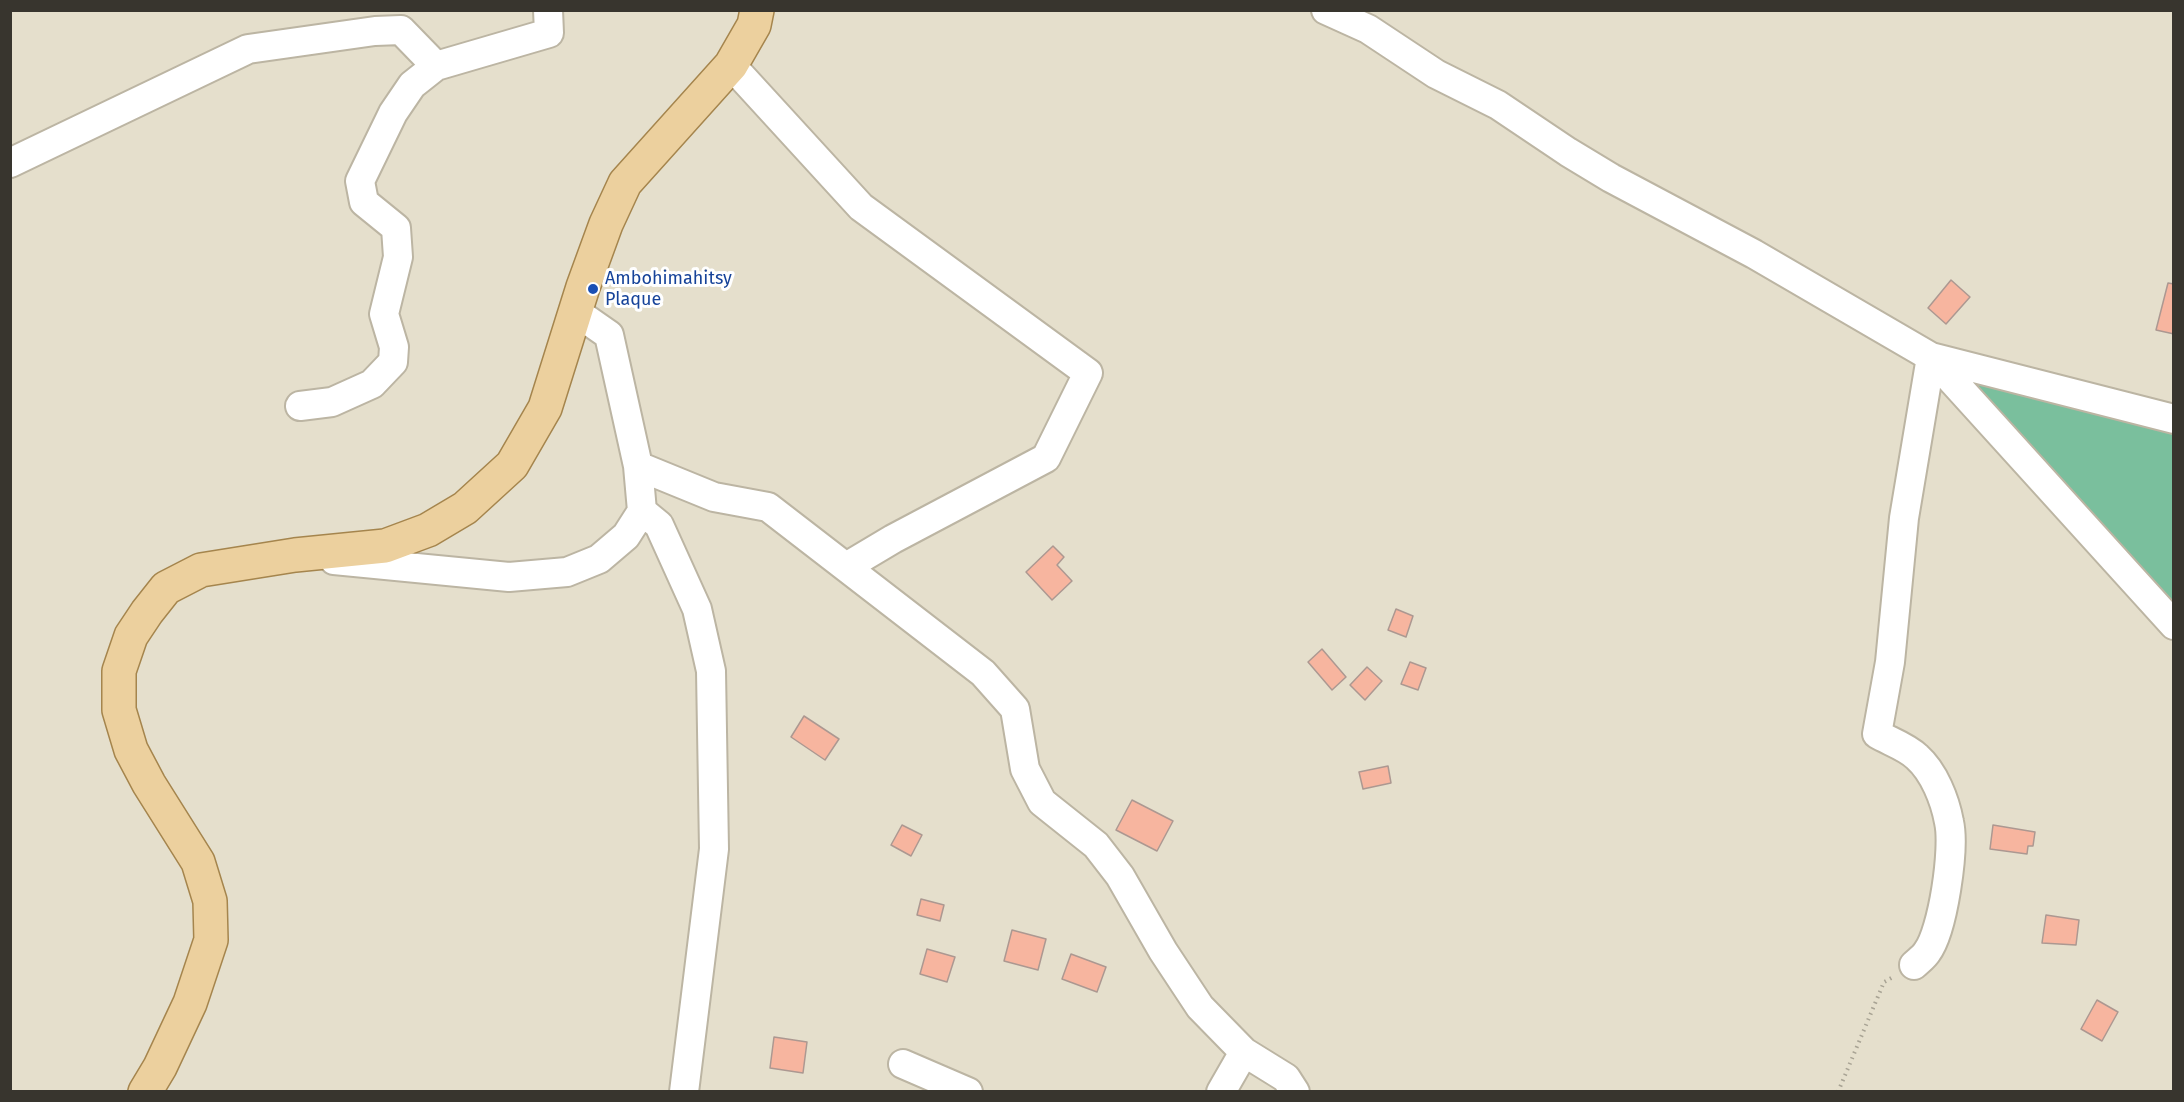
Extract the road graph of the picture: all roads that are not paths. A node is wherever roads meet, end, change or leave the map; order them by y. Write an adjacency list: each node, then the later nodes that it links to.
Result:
1 (548, 10): 6 (street)
2 (757, 10): 5 (main road)
3 (1326, 10): 9 (street)
4 (374, 21): 6 (street); 7 (street)
5 (731, 65): 8 (main road); 15 (street)
6 (436, 66): 10 (street)
7 (10, 163)
8 (576, 312): 12 (street); 14 (main road)
9 (1931, 357): 11 (street); 16 (street); 17 (street)
10 (300, 406)
11 (2174, 419)
12 (638, 466): 13 (street); 15 (street)
13 (642, 511): 14 (street); 21 (street)
14 (295, 555): 20 (main road)
15 (846, 567): 18 (street)
16 (2174, 625)
17 (1914, 965)
18 (1244, 1052): 23 (street); 24 (street)
19 (903, 1064): 22 (street)
20 (145, 1092)
21 (684, 1092)
22 (968, 1092)
23 (1221, 1092)
24 (1295, 1092)

